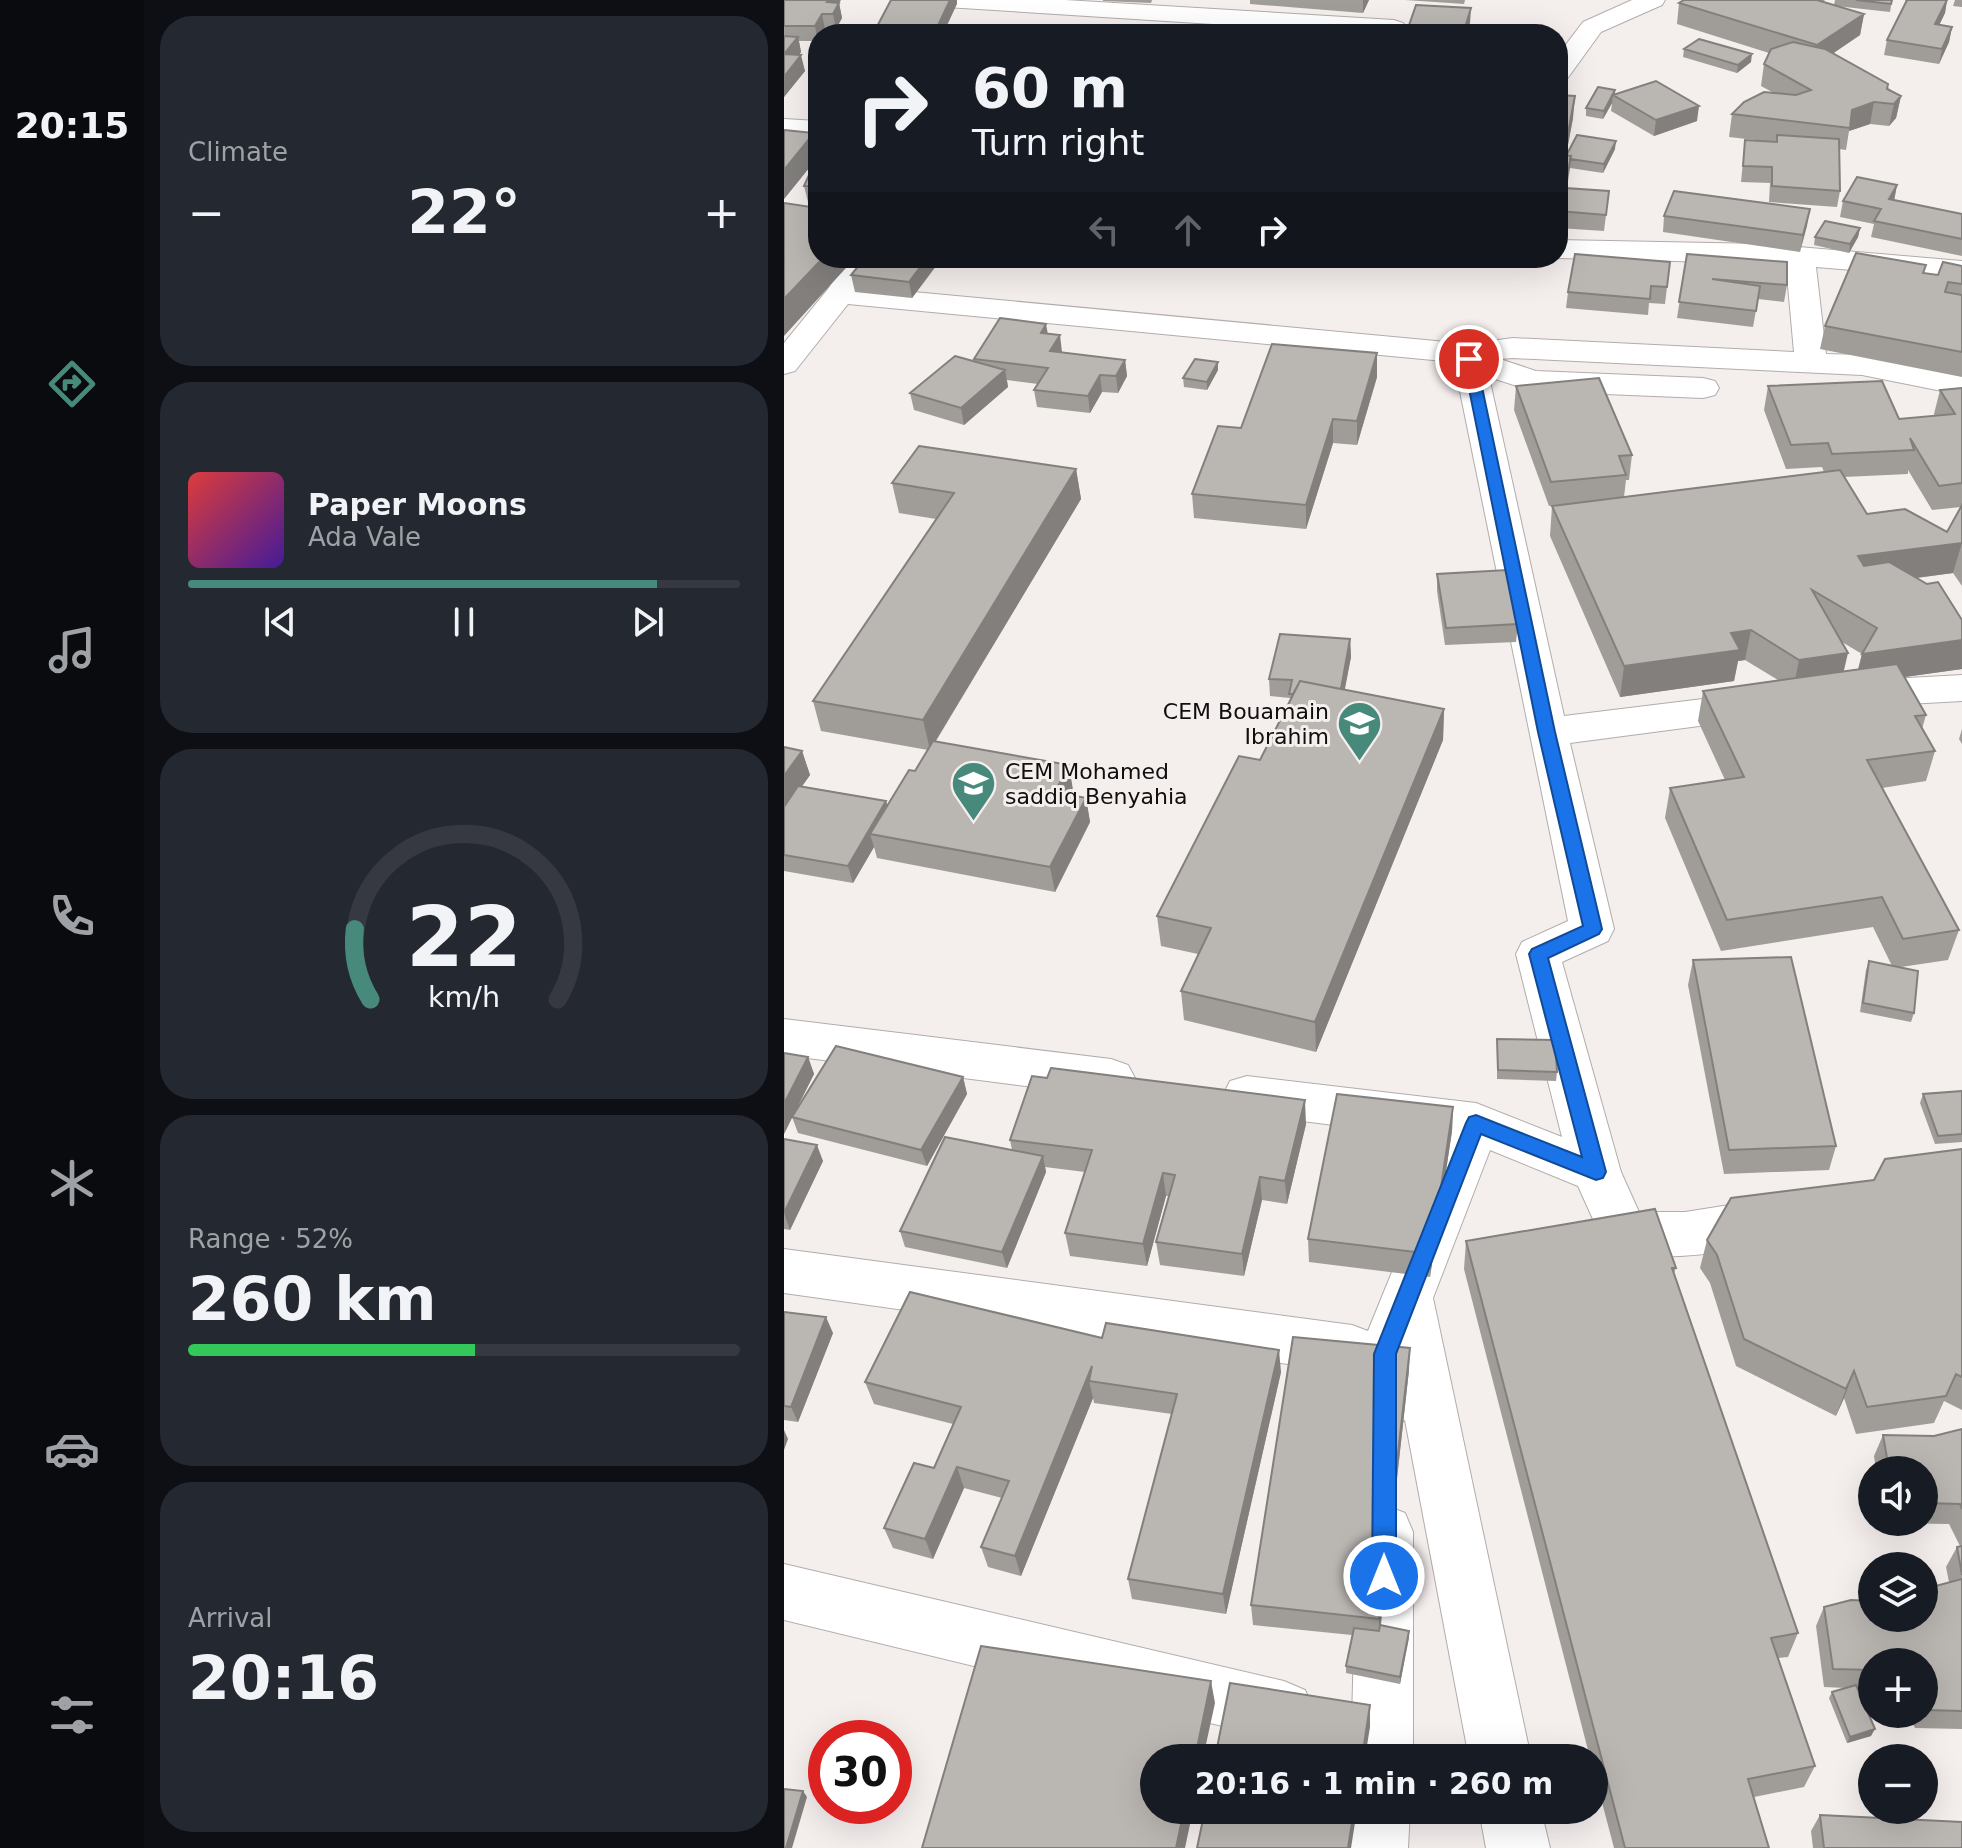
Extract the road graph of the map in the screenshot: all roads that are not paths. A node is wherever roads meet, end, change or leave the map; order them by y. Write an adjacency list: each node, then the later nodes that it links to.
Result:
1 (1400, 0): 5 (street)
2 (1653, 0): 6 (street)
3 (959, 6): 4 (street)
4 (1271, 24)
5 (1395, 24)
6 (1568, 59)
7 (784, 127): 8 (street)
8 (808, 128)
9 (1568, 249): 10 (street)
10 (1800, 256): 12 (street); 15 (street)
11 (857, 268): 13 (street)
12 (1962, 270)
13 (840, 294): 14 (street); 16 (street)
14 (1468, 357): 15 (street); 17 (street); 19 (street)
15 (1811, 363): 17 (street)
16 (784, 364)
17 (1962, 388)
18 (1962, 688): 19 (street)
19 (1547, 732): 24 (street)
20 (784, 1037): 21 (street)
21 (1146, 1082)
22 (1209, 1090): 23 (street)
23 (1476, 1123): 24 (street); 27 (street)
24 (1596, 1172): 25 (street)
25 (1823, 1212)
26 (784, 1271): 28 (street)
27 (1407, 1297): 28 (street); 32 (street)
28 (1385, 1354): 31 (street)
29 (784, 1592): 30 (street)
30 (1375, 1744)
31 (1383, 1744)
32 (1497, 1744)
33 (1378, 1824): 35 (street)
34 (1513, 1824): 36 (street)
35 (1376, 1848)
36 (1518, 1848)

